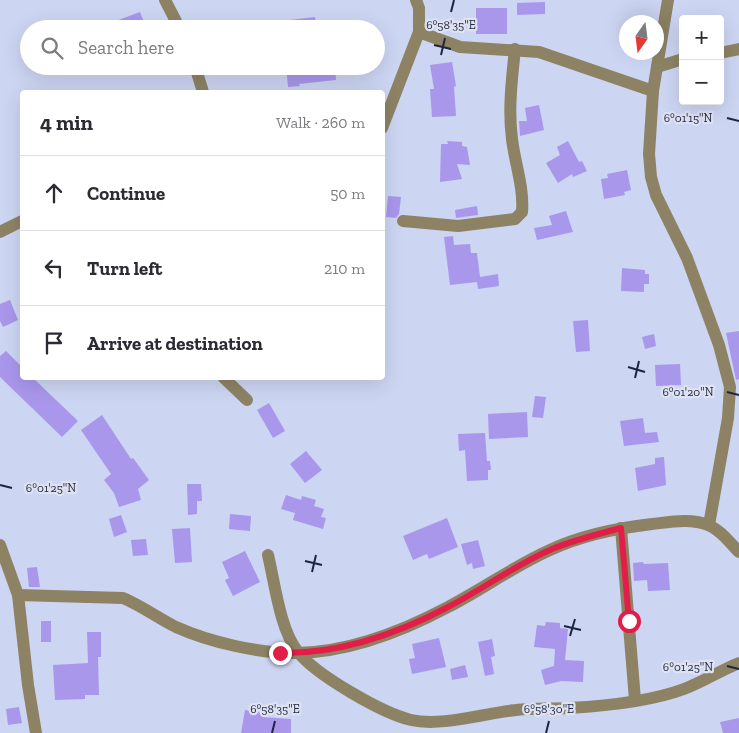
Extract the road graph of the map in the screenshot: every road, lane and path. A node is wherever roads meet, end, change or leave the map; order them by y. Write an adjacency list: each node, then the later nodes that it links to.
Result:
1 (165, 0): 4 (street)
2 (416, 0): 5 (street)
3 (668, 0): 10 (street)
4 (175, 20)
5 (420, 32): 6 (street); 14 (street)
6 (515, 49): 13 (street); 15 (street)
7 (739, 49): 8 (street)
8 (724, 52)
9 (680, 60): 10 (street)
10 (657, 67): 13 (street)
11 (198, 75): 12 (street)
12 (202, 90)
13 (654, 91): 20 (street)
14 (385, 120)
15 (403, 221)
16 (20, 222): 17 (street)
17 (0, 232)
18 (226, 380): 19 (street)
19 (247, 400)
20 (709, 525): 21 (street); 23 (street)
21 (621, 528): 26 (street); 28 (street)
22 (0, 545): 25 (street)
23 (739, 552)
24 (268, 556): 26 (street)
25 (18, 594): 26 (street); 30 (street)
26 (299, 653): 29 (street)
27 (739, 663): 28 (street)
28 (635, 700): 29 (street)
29 (430, 727)
30 (36, 733)

